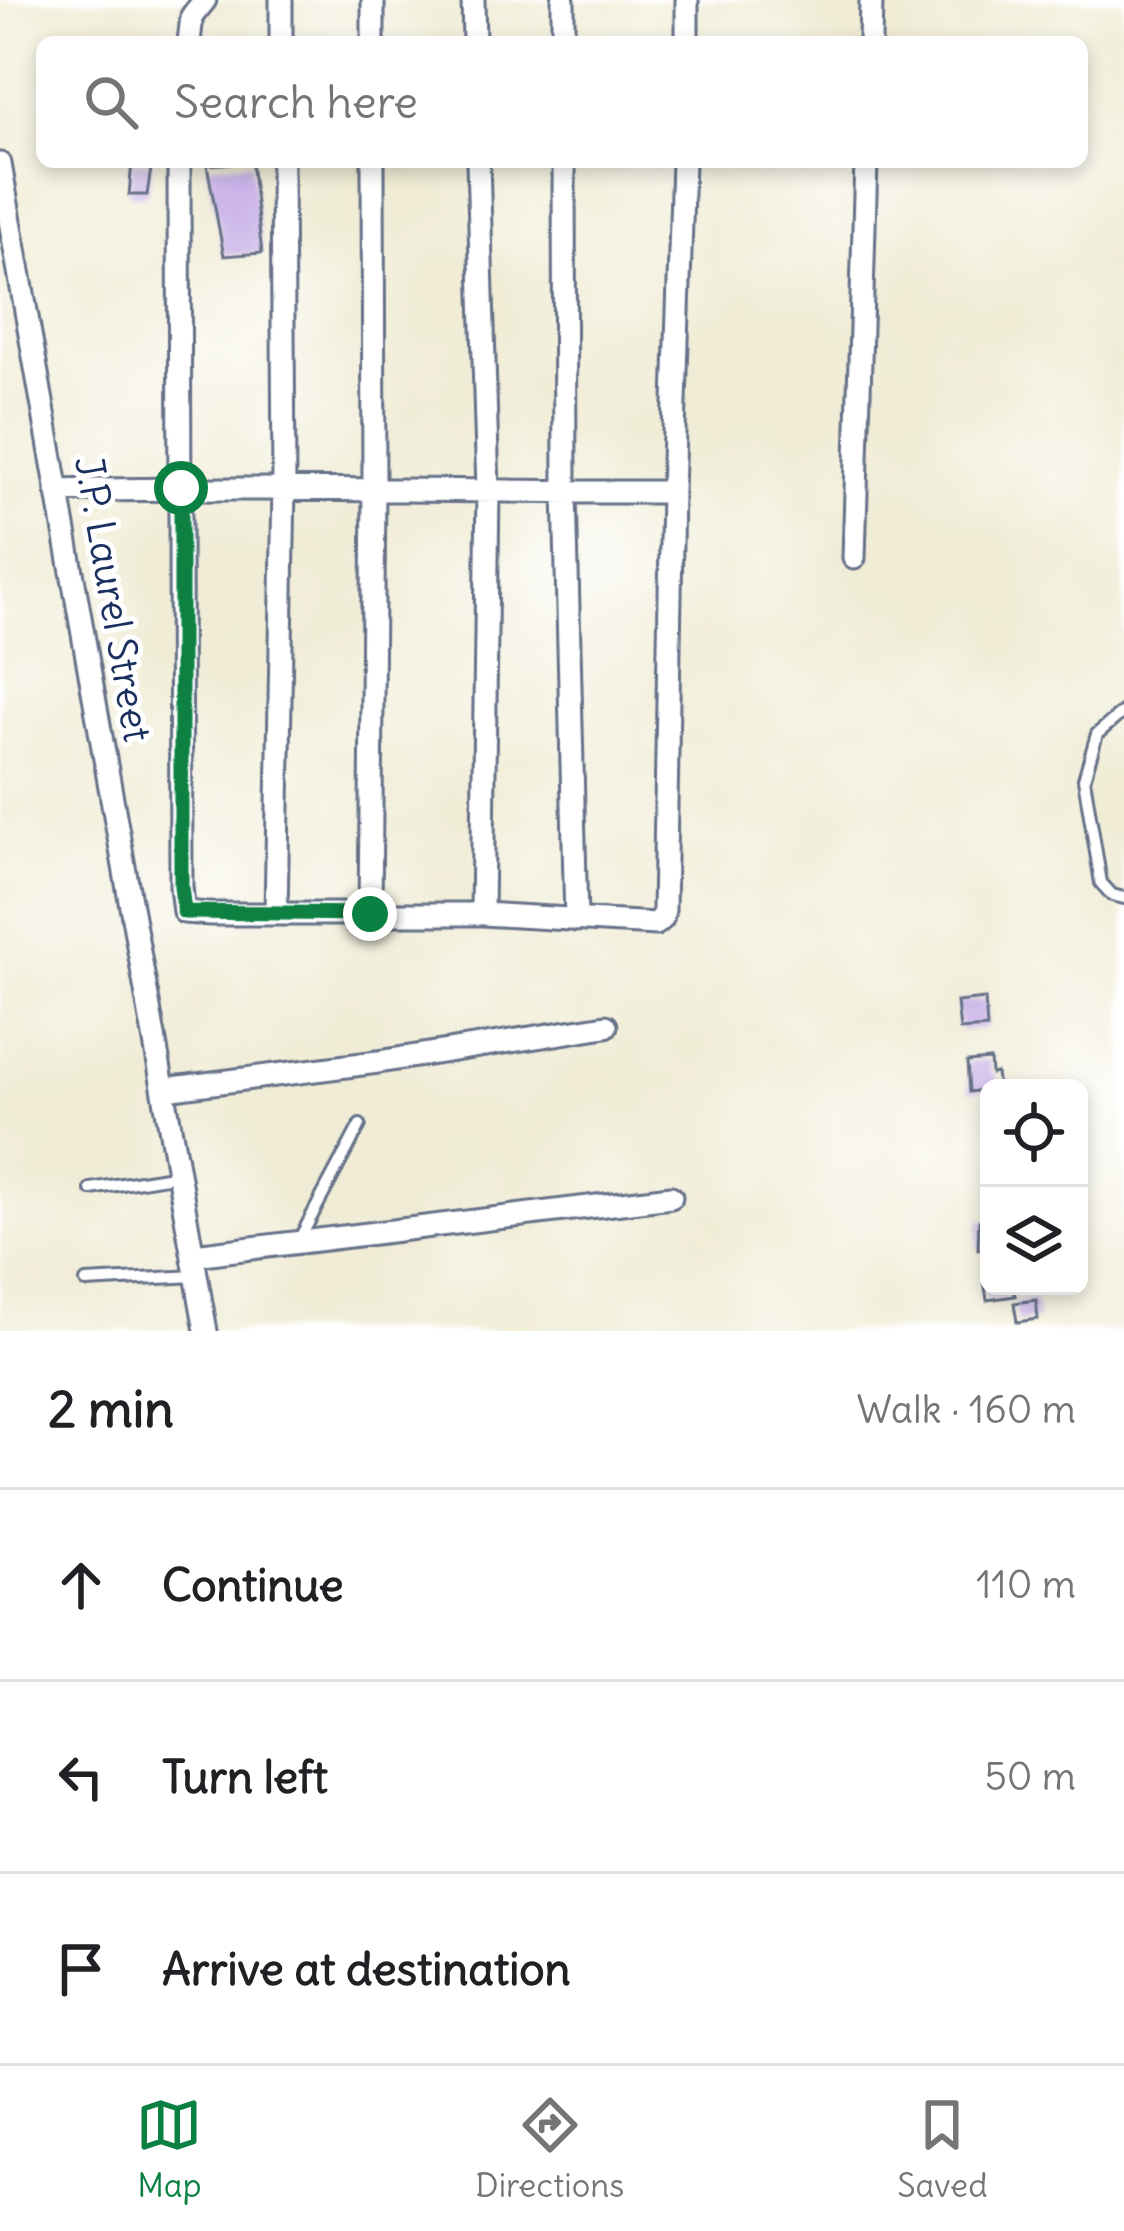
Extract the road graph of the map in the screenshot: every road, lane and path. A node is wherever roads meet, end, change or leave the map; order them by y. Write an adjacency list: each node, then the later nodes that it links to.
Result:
1 (205, 0): 8 (street)
2 (281, 0): 9 (street)
3 (373, 0): 10 (street)
4 (473, 0): 11 (street)
5 (563, 0): 12 (street)
6 (687, 0): 13 (street)
7 (871, 0): 14 (street)
8 (190, 36)
9 (281, 36)
10 (373, 36)
11 (474, 36)
12 (563, 36)
13 (688, 36)
14 (870, 36)
15 (0, 164): 26 (street, J.P. Laurel Street)
16 (179, 168): 24 (street)
17 (282, 168): 23 (street)
18 (373, 168): 25 (street)
19 (478, 168): 27 (street)
20 (564, 168): 28 (street)
21 (683, 168): 29 (street)
22 (866, 168): 30 (street)
23 (284, 487): 24 (street); 25 (street); 33 (street)
24 (181, 488): 26 (street); 33 (street)
25 (374, 490): 27 (street); 34 (street)
26 (57, 491): 38 (street, J.P. Laurel Street)
27 (488, 491): 28 (street); 35 (street)
28 (566, 492): 29 (street); 36 (street)
29 (672, 492): 36 (street)
30 (854, 558)
31 (1124, 711): 32 (lane)
32 (1124, 898)
33 (276, 912): 34 (street)
34 (370, 914): 35 (street)
35 (482, 914): 36 (street)
36 (576, 920)
37 (606, 1026): 38 (street)
38 (164, 1089): 40 (street, J.P. Laurel Street)
39 (360, 1125): 43 (lane)
40 (178, 1175): 41 (lane); 44 (street, J.P. Laurel Street)
41 (91, 1189)
42 (671, 1197): 43 (street)
43 (297, 1243): 44 (street)
44 (194, 1265): 45 (lane); 46 (street, J.P. Laurel Street)
45 (86, 1282)
46 (206, 1331)

